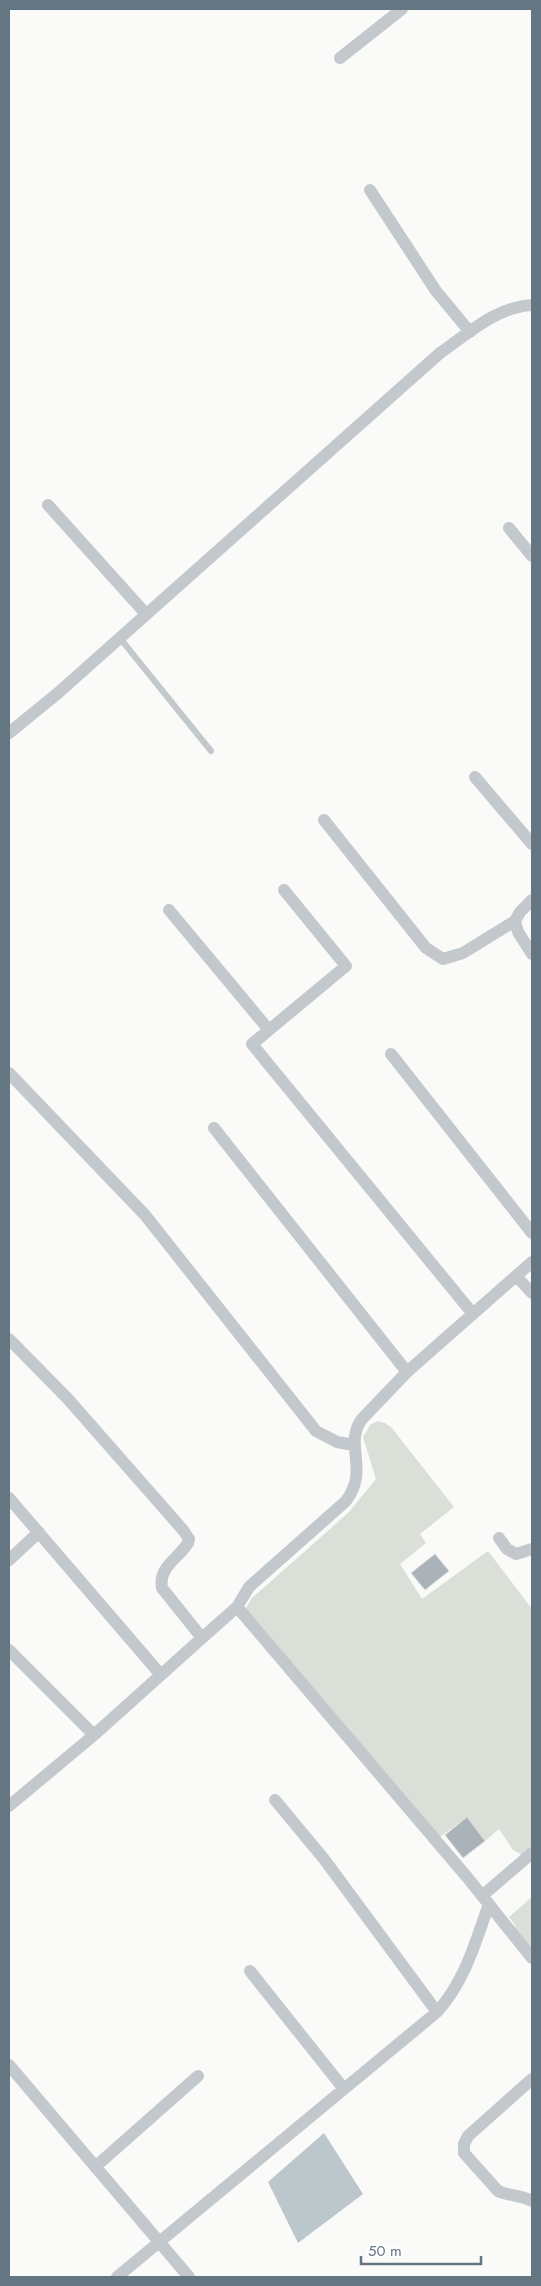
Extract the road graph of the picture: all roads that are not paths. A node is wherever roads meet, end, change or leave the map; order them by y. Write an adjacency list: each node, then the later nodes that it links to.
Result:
1 (402, 9): 2 (street)
2 (340, 58)
3 (370, 190): 5 (street)
4 (532, 305): 5 (street)
5 (470, 332): 9 (street)
6 (48, 505): 9 (street)
7 (509, 528): 8 (street)
8 (532, 556)
9 (146, 614): 10 (street)
10 (119, 638): 11 (street); 12 (lane)
11 (9, 733)
12 (211, 751)
13 (475, 777): 15 (street)
14 (324, 820): 19 (street)
15 (532, 844)
16 (284, 890): 21 (street)
17 (532, 900): 19 (street)
18 (169, 910): 21 (street)
19 (515, 921): 20 (street)
20 (532, 954)
21 (269, 1030): 29 (street)
22 (391, 1054): 25 (street)
23 (9, 1073): 32 (street)
24 (214, 1128): 31 (street)
25 (532, 1234)
26 (532, 1262): 27 (street)
27 (516, 1276): 28 (street); 29 (street)
28 (532, 1293)
29 (474, 1314): 31 (street)
30 (9, 1339): 39 (street)
31 (407, 1372): 32 (street)
32 (354, 1445): 38 (street)
33 (9, 1498): 34 (street)
34 (39, 1532): 37 (street); 41 (street)
35 (499, 1538): 36 (street)
36 (532, 1549)
37 (9, 1560)
38 (236, 1607): 39 (street); 46 (street)
39 (202, 1638): 41 (street)
40 (9, 1650): 42 (street)
41 (161, 1674): 42 (street)
42 (94, 1735): 44 (street)
43 (275, 1800): 49 (street)
44 (9, 1806)
45 (532, 1853): 46 (street)
46 (486, 1900): 47 (street); 49 (street)
47 (532, 1958)
48 (250, 1971): 53 (street)
49 (437, 2012): 53 (street)
50 (9, 2065): 54 (street)
51 (198, 2076): 54 (street)
52 (532, 2079): 55 (street)
53 (344, 2089): 56 (street)
54 (95, 2168): 56 (street)
55 (532, 2200)
56 (158, 2242): 57 (street); 58 (street)
57 (117, 2277)
58 (189, 2277)

